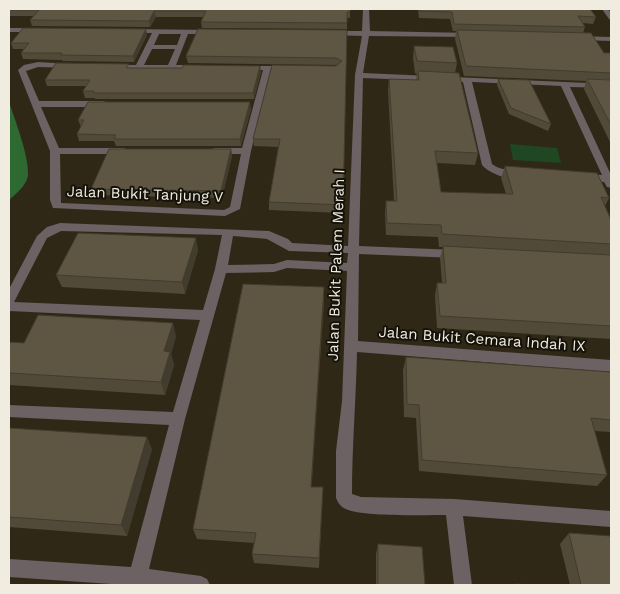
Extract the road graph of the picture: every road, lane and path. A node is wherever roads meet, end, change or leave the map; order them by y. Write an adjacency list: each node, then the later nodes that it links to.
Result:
1 (366, 9): 11 (street, Jalan Bukit Palem Merah I)
2 (605, 9): 3 (street)
3 (611, 18)
4 (9, 24): 12 (street)
5 (218, 25): 10 (street)
6 (336, 25): 11 (street)
7 (356, 25): 11 (street)
8 (376, 25): 11 (street)
9 (394, 26): 11 (street)
10 (178, 28): 13 (street); 13 (street); 14 (street)
11 (366, 29): 28 (street, Jalan Bukit Palem Merah I)
12 (9, 30)
13 (157, 31): 18 (street)
14 (186, 32): 15 (street); 19 (street)
15 (226, 32)
16 (611, 32): 17 (street)
17 (611, 40)
18 (149, 47): 19 (street); 22 (street)
19 (180, 47): 23 (street)
20 (81, 66): 32 (street)
21 (100, 66): 22 (street)
22 (139, 67): 23 (street)
23 (171, 67): 24 (street)
24 (210, 68)
25 (229, 68): 26 (street)
26 (268, 68): 27 (street); 37 (street)
27 (299, 68)
28 (359, 75): 29 (street); 43 (street, Jalan Bukit Palem Merah I)
29 (467, 80): 30 (street); 38 (street)
30 (564, 84): 31 (street); 40 (street)
31 (611, 86)
32 (37, 104): 33 (street); 34 (street)
33 (114, 104)
34 (55, 151): 35 (street); 37 (street, Jalan Bukit Tanjung V)
35 (132, 151)
36 (208, 151): 37 (street)
37 (246, 151)
38 (530, 175)
39 (569, 176): 40 (street)
40 (610, 182)
41 (228, 232): 42 (street); 47 (street); 48 (street)
42 (289, 247): 43 (street); 45 (street)
43 (353, 248): 44 (street); 46 (street, Jalan Bukit Palem Merah I)
44 (472, 255)
45 (287, 264): 46 (street); 47 (street)
46 (352, 267): 51 (street, Jalan Bukit Palem Merah I)
47 (221, 269): 50 (street)
48 (9, 300)
49 (9, 306): 50 (street)
50 (206, 315): 54 (street)
51 (350, 346): 52 (street, Jalan Bukit Cemara Indah IX); 55 (street, Jalan Bukit Palem Merah I)
52 (611, 366)
53 (9, 411): 54 (street)
54 (178, 419): 58 (street)
55 (454, 507): 56 (street); 60 (street)
56 (611, 519)
57 (9, 568): 58 (street)
58 (138, 577): 59 (street)
59 (202, 585)
60 (462, 585)

